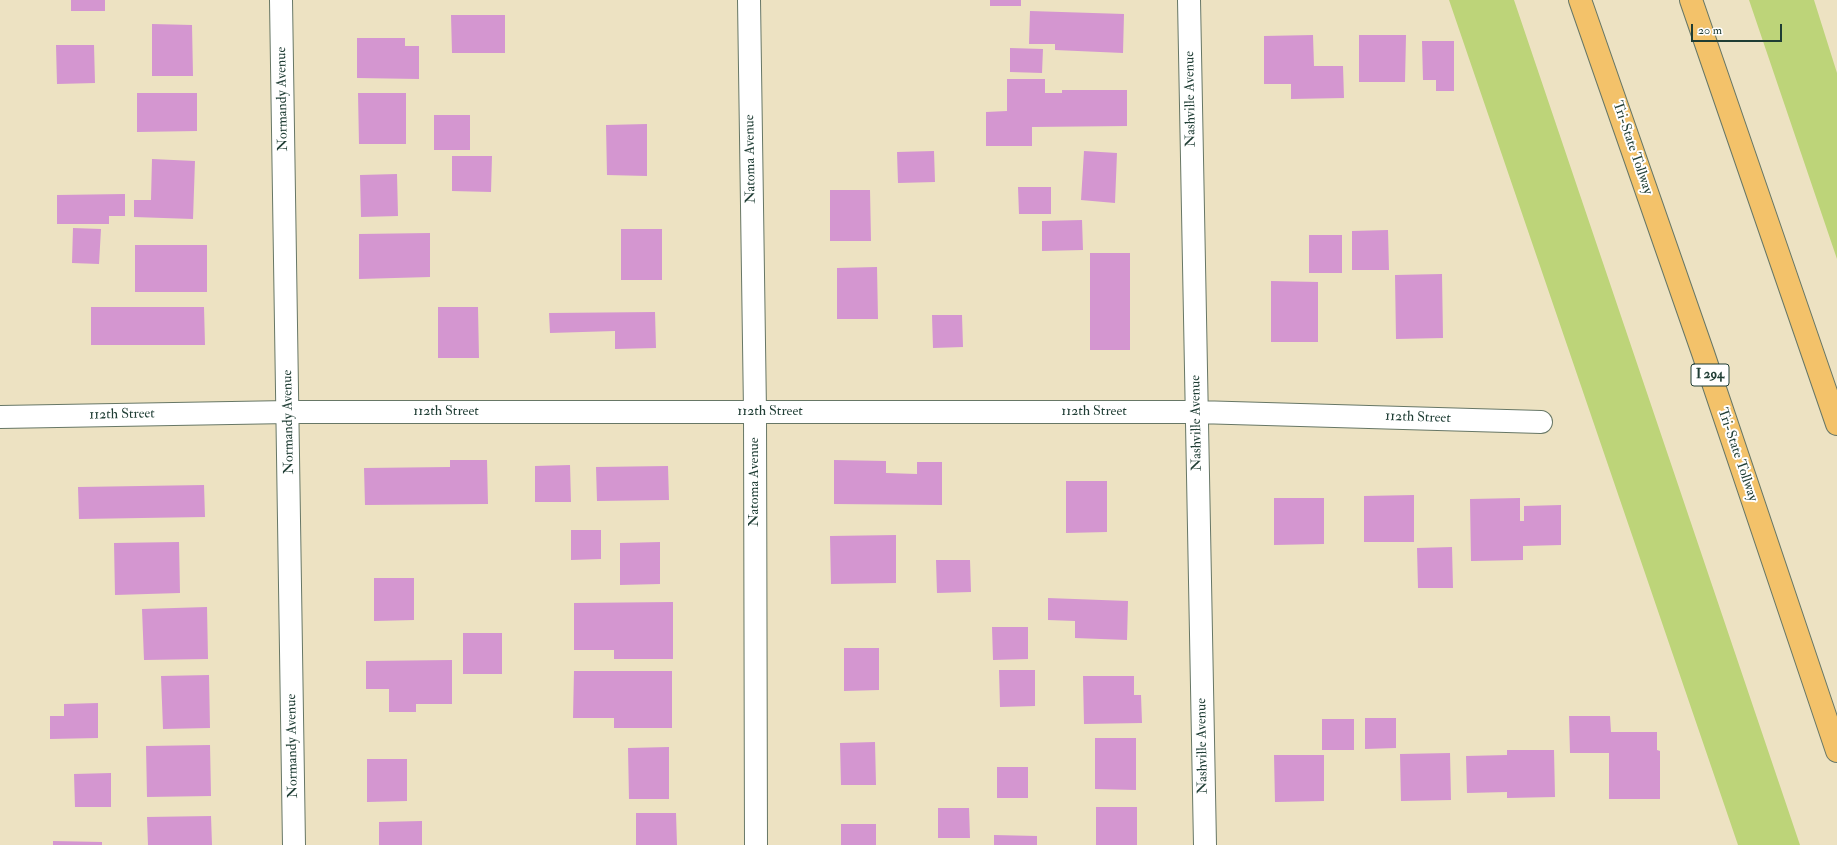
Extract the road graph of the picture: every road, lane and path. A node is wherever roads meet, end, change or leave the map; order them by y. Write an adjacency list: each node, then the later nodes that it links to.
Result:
1 (281, 0): 6 (street, Normandy Avenue)
2 (749, 0): 7 (street, Natoma Avenue)
3 (1189, 0): 8 (street, Nashville Avenue)
4 (1580, 0): 12 (highway, Tri-State Tollway / I 294)
5 (1691, 0): 11 (highway)
6 (289, 412): 7 (street, 112th Street); 9 (street, 112th Street); 13 (street, Normandy Avenue)
7 (755, 412): 8 (street, 112th Street); 14 (street, Natoma Avenue)
8 (1197, 412): 10 (street, 112th Street); 15 (street, Nashville Avenue)
9 (0, 417)
10 (1541, 422)
11 (1837, 424)
12 (1837, 752)
13 (294, 845)
14 (756, 845)
15 (1205, 845)

